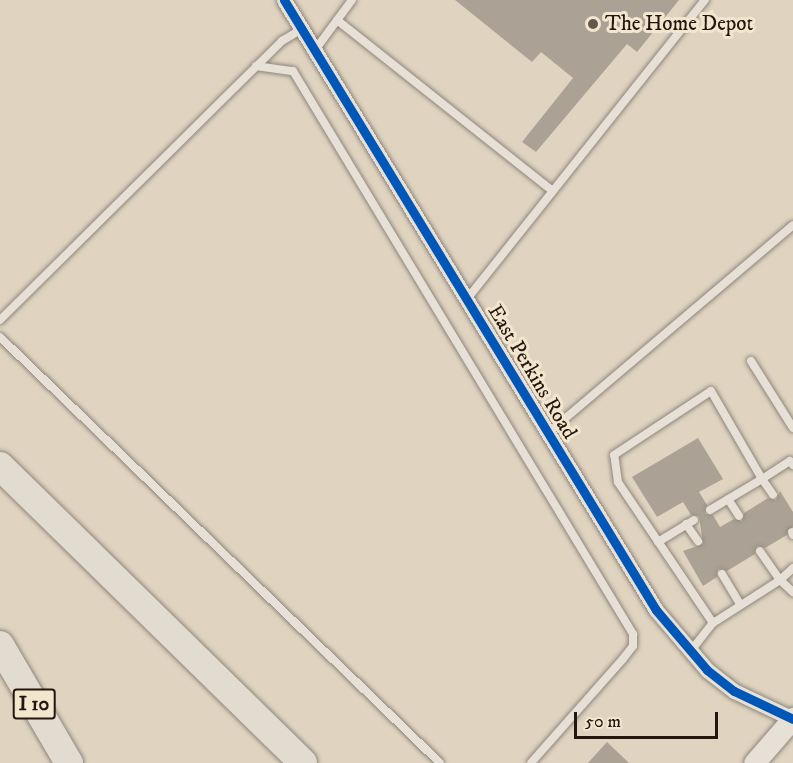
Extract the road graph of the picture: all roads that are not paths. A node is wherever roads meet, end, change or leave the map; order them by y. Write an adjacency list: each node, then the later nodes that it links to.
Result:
1 (284, 0): 5 (street, East Perkins Road)
2 (352, 0): 4 (lane)
3 (705, 0): 8 (lane)
4 (337, 20): 6 (lane); 8 (lane)
5 (302, 29): 6 (street, East Perkins Road); 7 (lane)
6 (315, 50): 10 (street, East Perkins Road)
7 (256, 66): 11 (lane); 38 (lane)
8 (553, 191): 10 (lane)
9 (793, 225): 15 (lane)
10 (467, 299): 15 (street, East Perkins Road)
11 (0, 320)
12 (0, 337): 37 (lane)
13 (751, 361): 14 (lane)
14 (793, 428)
15 (548, 433): 33 (street, East Perkins Road)
16 (792, 462): 18 (lane)
17 (0, 466): 36 (highway)
18 (762, 478): 19 (lane); 20 (lane); 24 (lane)
19 (773, 495)
20 (728, 499): 21 (lane); 22 (lane)
21 (710, 510)
22 (739, 516)
23 (698, 541): 24 (lane)
24 (658, 542): 31 (lane)
25 (760, 551): 28 (lane)
26 (793, 567): 28 (lane)
27 (722, 574): 30 (lane)
28 (780, 580): 29 (lane); 30 (lane)
29 (793, 592)
30 (740, 604): 31 (lane)
31 (713, 623): 33 (lane)
32 (0, 645): 35 (highway, I 10)
33 (690, 652): 34 (street, East Perkins Road)
34 (793, 719): 39 (main road)
35 (69, 763)
36 (303, 763)
37 (440, 763)
38 (531, 763)
39 (754, 763)

